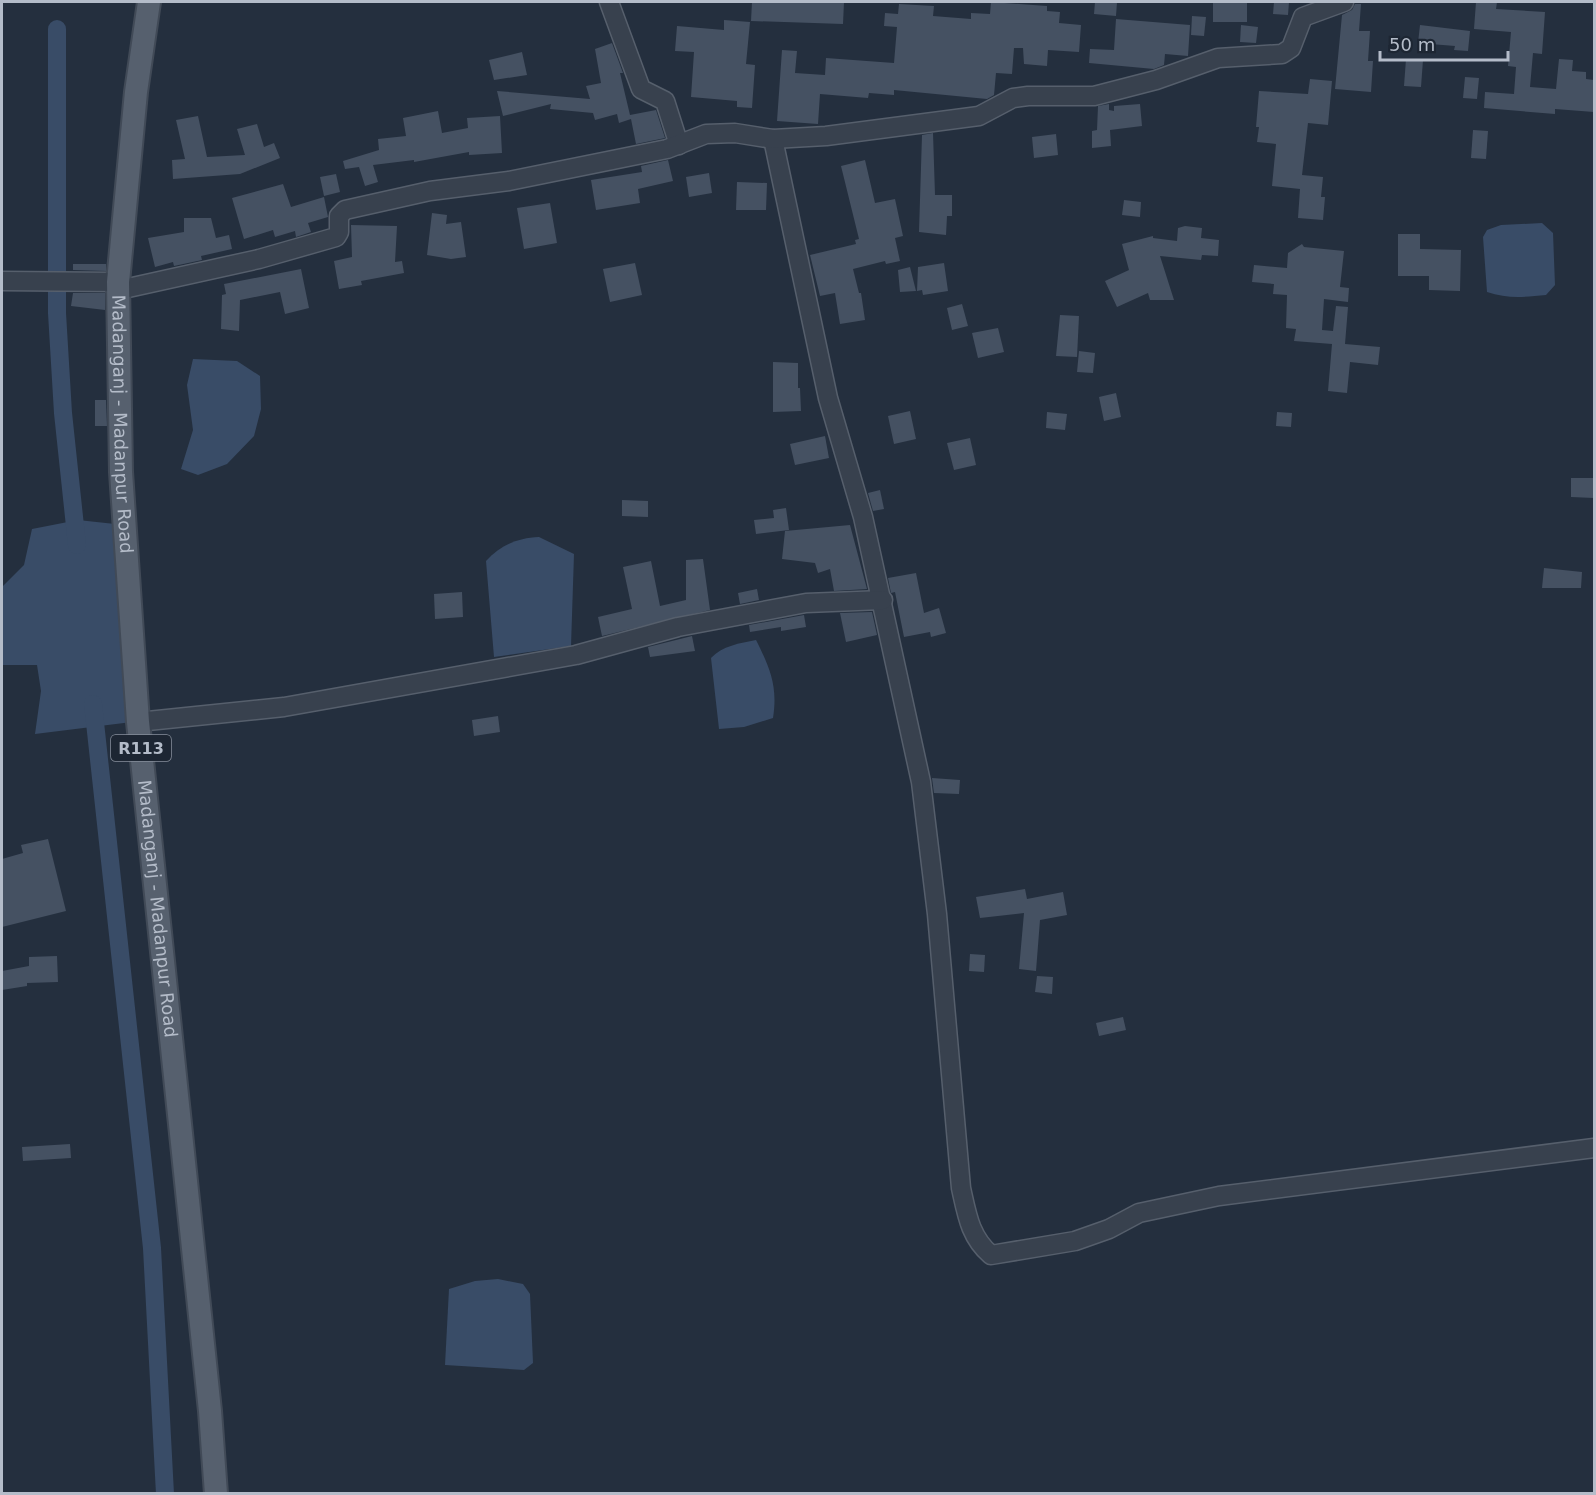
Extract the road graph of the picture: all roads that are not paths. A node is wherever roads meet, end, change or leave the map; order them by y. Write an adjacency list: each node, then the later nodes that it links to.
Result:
1 (149, 2): 7 (main road, Madanganj - Madanpur Road / R113)
2 (609, 2): 5 (street)
3 (1344, 2): 4 (street)
4 (773, 139): 5 (street); 8 (street)
5 (679, 145): 7 (street)
6 (3, 280): 7 (street)
7 (115, 285): 9 (main road, Madanganj - Madanpur Road / R113)
8 (883, 600): 9 (street); 10 (street)
9 (138, 722): 11 (main road, Madanganj - Madanpur Road / R113)
10 (1594, 1148)
11 (216, 1494)

